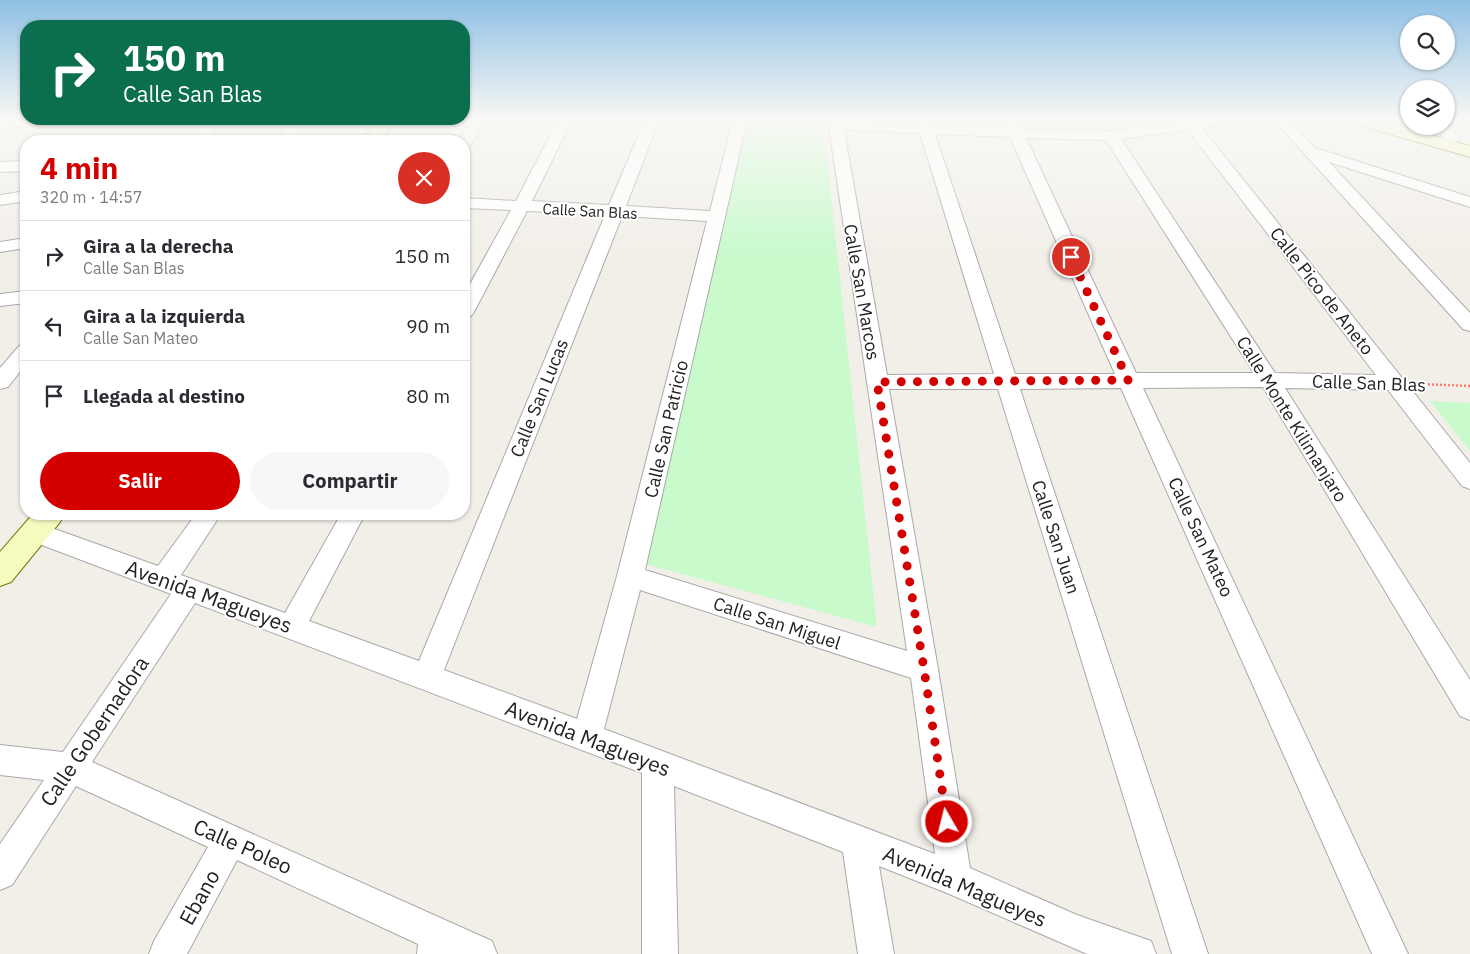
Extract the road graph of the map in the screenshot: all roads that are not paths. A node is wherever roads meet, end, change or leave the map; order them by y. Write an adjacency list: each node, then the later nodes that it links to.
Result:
1 (542, 165): 17 (street)
2 (634, 165): 18 (street, Calle San Lucas)
3 (729, 165): 20 (street, Calle San Patricio)
4 (842, 165): 32 (street, Calle San Marcos)
5 (937, 165): 30 (street, Calle San Juan)
6 (1029, 165): 28 (street, Calle San Mateo)
7 (1129, 165): 29 (street, Calle Monte Kilimanjaro)
8 (1223, 165): 33 (street, Calle Pico de Aneto)
9 (1321, 165): 26 (street)
10 (1353, 165): 14 (street)
11 (20, 166): 12 (street)
12 (0, 167)
13 (20, 197): 15 (street)
14 (1462, 199): 19 (street)
15 (0, 200)
16 (470, 203): 17 (street, Calle San Blas)
17 (521, 207): 18 (street, Calle San Blas); 25 (street)
18 (614, 212): 20 (street, Calle San Blas); 43 (street, Calle San Lucas)
19 (1470, 212)
20 (716, 216): 39 (street, Calle San Patricio)
21 (20, 244): 22 (street)
22 (0, 247)
23 (20, 298): 24 (street)
24 (0, 300)
25 (470, 301)
26 (1470, 325)
27 (20, 358): 31 (street)
28 (1128, 380): 29 (street, Calle San Blas); 30 (street, Calle San Blas); 61 (street, Calle San Mateo)
29 (1269, 380): 33 (street, Calle San Blas); 44 (street, Calle Monte Kilimanjaro)
30 (1006, 381): 32 (street, Calle San Blas); 60 (street, Calle San Juan)
31 (0, 382)
32 (877, 382): 42 (street, Calle San Marcos)
33 (1395, 383): 34 (street, Calle Pico de Aneto)
34 (1470, 480)
35 (206, 520): 40 (street, Calle Gobernadora)
36 (351, 520): 41 (street)
37 (42, 523): 38 (main road); 40 (street, Avenida Magueyes)
38 (0, 573)
39 (630, 576): 42 (street, Calle San Miguel); 45 (street, Calle San Patricio)
40 (177, 584): 41 (street, Avenida Magueyes); 48 (street, Calle Gobernadora)
41 (292, 627): 43 (street, Avenida Magueyes)
42 (924, 669): 52 (street, Calle San Marcos)
43 (427, 676): 45 (street, Avenida Magueyes)
44 (1470, 706)
45 (587, 737): 47 (street, Avenida Magueyes)
46 (0, 760): 48 (street, Calle Poleo)
47 (658, 765): 50 (street, Avenida Magueyes); 57 (street)
48 (69, 768): 49 (street, Calle Poleo); 51 (street, Calle Gobernadora)
49 (230, 841): 54 (street, Calle Poleo); 55 (street, Ebano)
50 (858, 842): 52 (street, Avenida Magueyes); 58 (street)
51 (0, 873)
52 (955, 879): 53 (street, Avenida Magueyes)
53 (1077, 943): 59 (street, Avenida Magueyes)
54 (436, 944): 56 (street, Calle Poleo)
55 (167, 954)
56 (478, 954)
57 (660, 954)
58 (876, 954)
59 (1138, 954)
60 (1190, 954)
61 (1390, 954)

